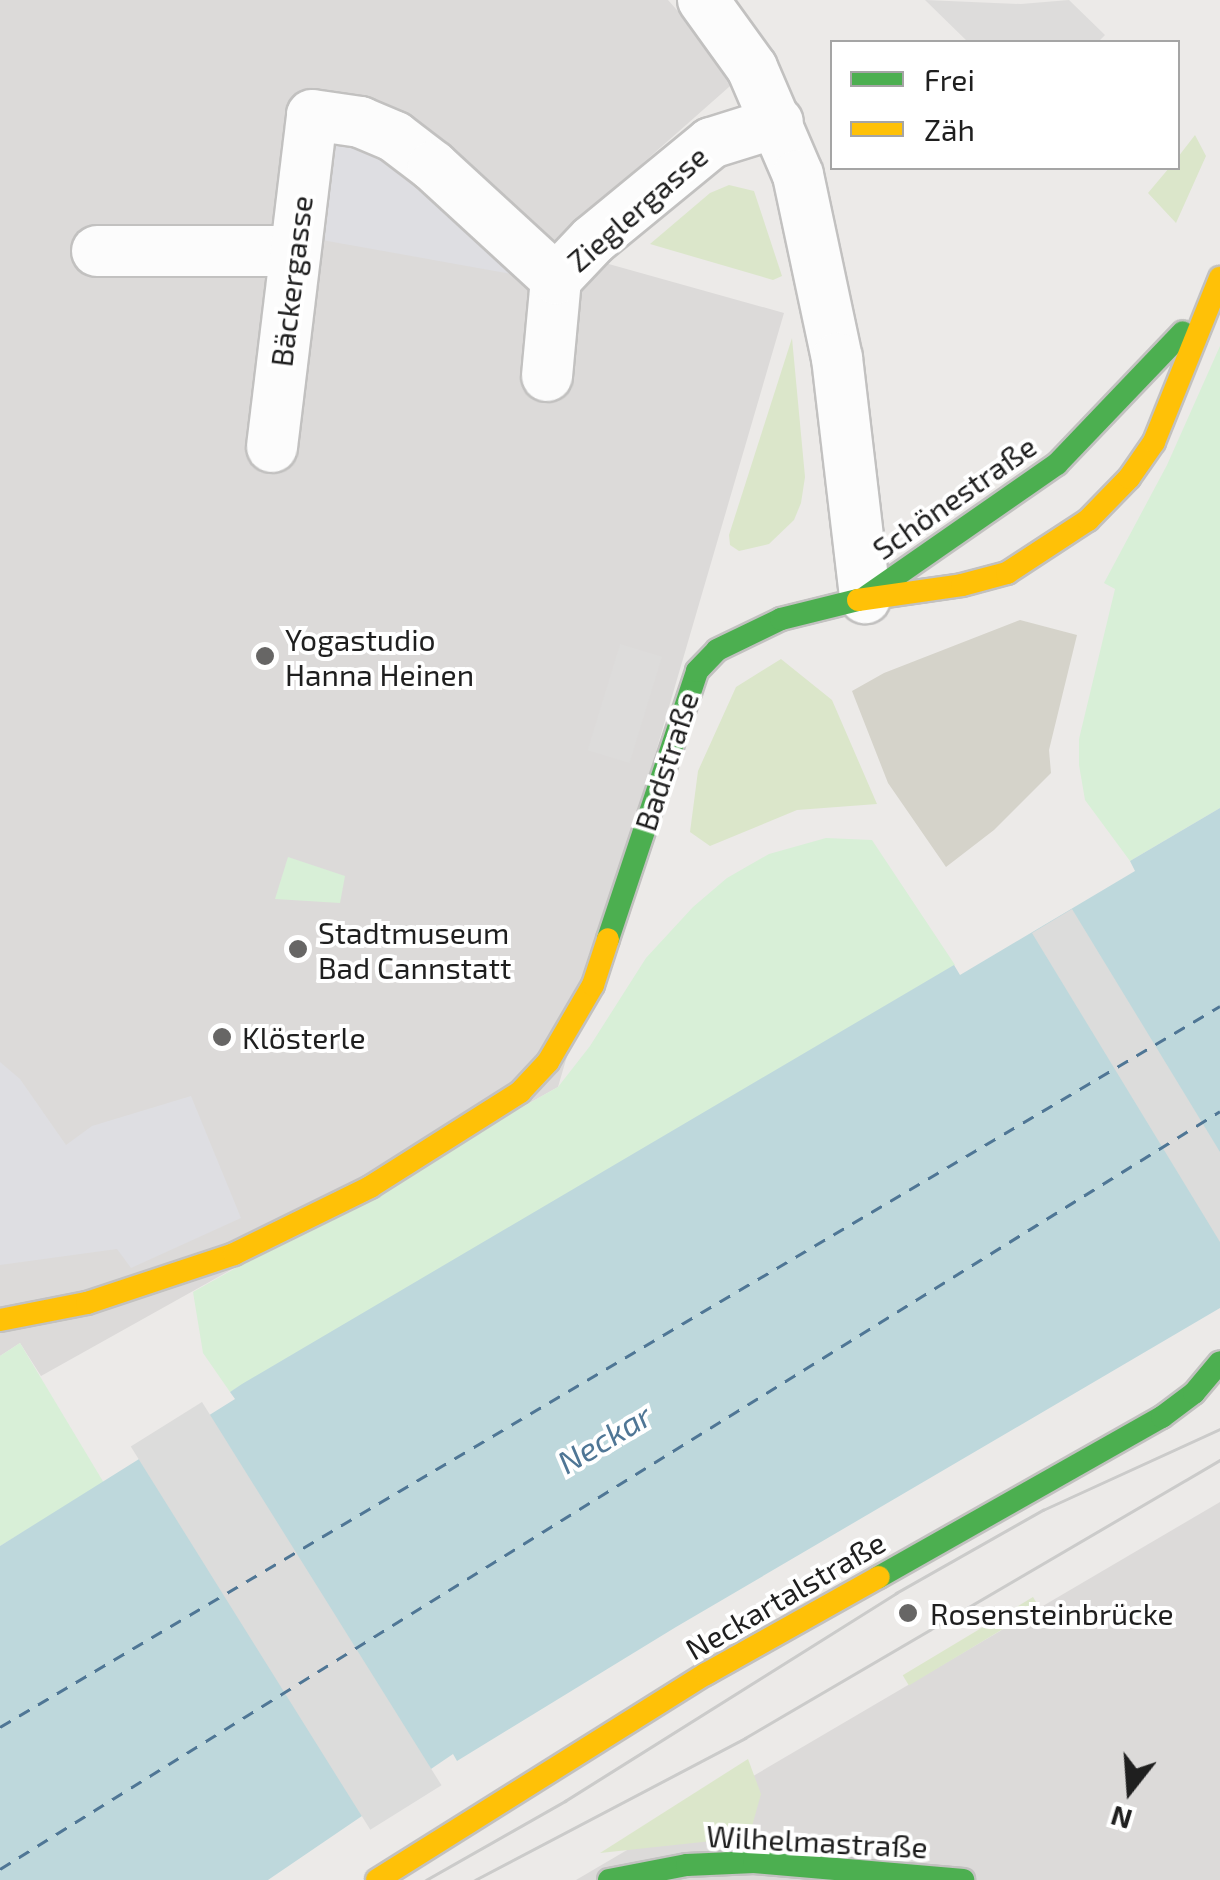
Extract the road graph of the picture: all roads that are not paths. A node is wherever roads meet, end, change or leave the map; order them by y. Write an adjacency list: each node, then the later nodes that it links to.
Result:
1 (703, 0): 2 (street)
2 (778, 122): 6 (street, Zieglergasse); 10 (street)
3 (97, 251): 4 (street)
4 (293, 251): 6 (street, Bäckergasse); 9 (street, Bäckergasse)
5 (1220, 278): 7 (main road, Schönestraße)
6 (556, 279): 8 (street)
7 (1210, 300): 10 (main road, Schönestraße); 10 (main road, Schönestraße)
8 (548, 376)
9 (272, 447)
10 (865, 598): 11 (main road, Badstraße)
11 (0, 1320)
12 (1220, 1362): 13 (main road, Neckartalstraße)
13 (424, 1847): 14 (main road); 15 (main road, Neckartalstraße)
14 (436, 1873)
15 (377, 1880)
16 (609, 1880): 17 (main road, Wilhelmastraße)
17 (963, 1880)

